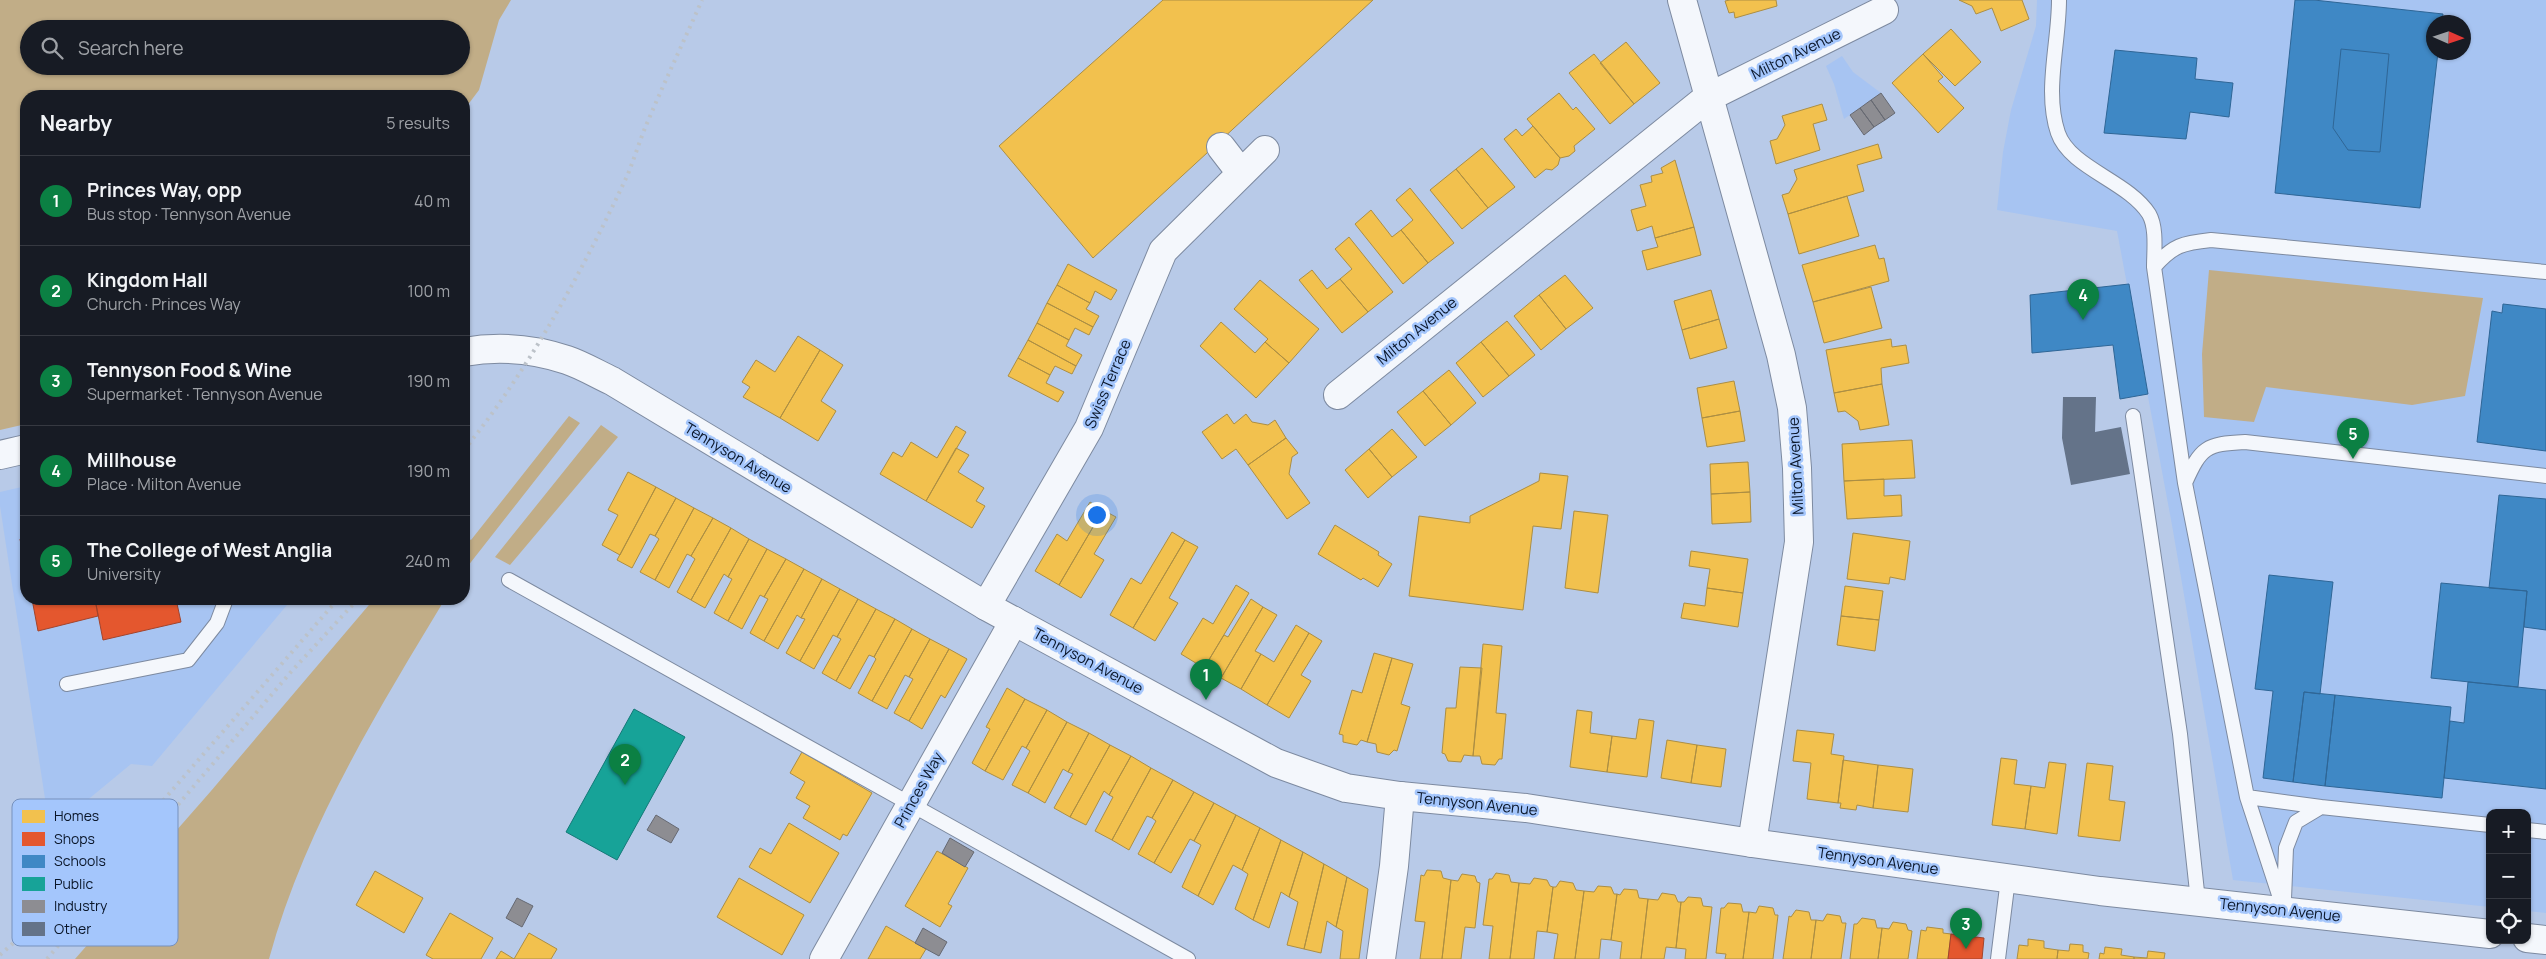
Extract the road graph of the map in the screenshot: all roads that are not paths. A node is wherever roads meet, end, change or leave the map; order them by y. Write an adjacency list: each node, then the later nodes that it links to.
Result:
1 (1682, 0): 4 (street, Milton Avenue)
2 (2059, 0): 8 (lane)
3 (1884, 10): 4 (street, Milton Avenue)
4 (1707, 98): 11 (street, Milton Avenue); 29 (street, Milton Avenue)
5 (1221, 147): 7 (street)
6 (1265, 150): 7 (street, Swiss Terrace)
7 (1242, 174): 19 (street, Swiss Terrace)
8 (2154, 266): 9 (lane); 16 (lane)
9 (2546, 272)
10 (470, 352): 19 (street, Tennyson Avenue)
11 (1338, 396)
12 (2133, 416): 31 (lane)
13 (20, 450): 14 (street)
14 (0, 455)
15 (2546, 476): 16 (lane)
16 (2185, 483): 23 (lane)
17 (510, 580): 24 (lane)
18 (224, 605): 21 (lane)
19 (986, 606): 20 (street, Tennyson Avenue)
20 (1014, 621): 22 (street, Tennyson Avenue); 24 (street, Princes Way)
21 (67, 684)
22 (1400, 796): 29 (street, Tennyson Avenue); 38 (street)
23 (2247, 797): 25 (lane); 32 (lane)
24 (911, 804): 36 (street, Princes Way); 37 (lane)
25 (2321, 807): 26 (lane); 32 (lane)
26 (2486, 826)
27 (2531, 830): 28 (lane)
28 (2546, 832)
29 (1752, 843): 30 (street, Tennyson Avenue)
30 (2008, 879): 31 (street, Tennyson Avenue); 39 (lane)
31 (2198, 901): 32 (street, Tennyson Avenue)
32 (2284, 910): 33 (street, Tennyson Avenue)
33 (2486, 934)
34 (2531, 938): 35 (street)
35 (2546, 940)
36 (824, 959)
37 (1188, 959)
38 (1382, 959)
39 (1998, 959)

